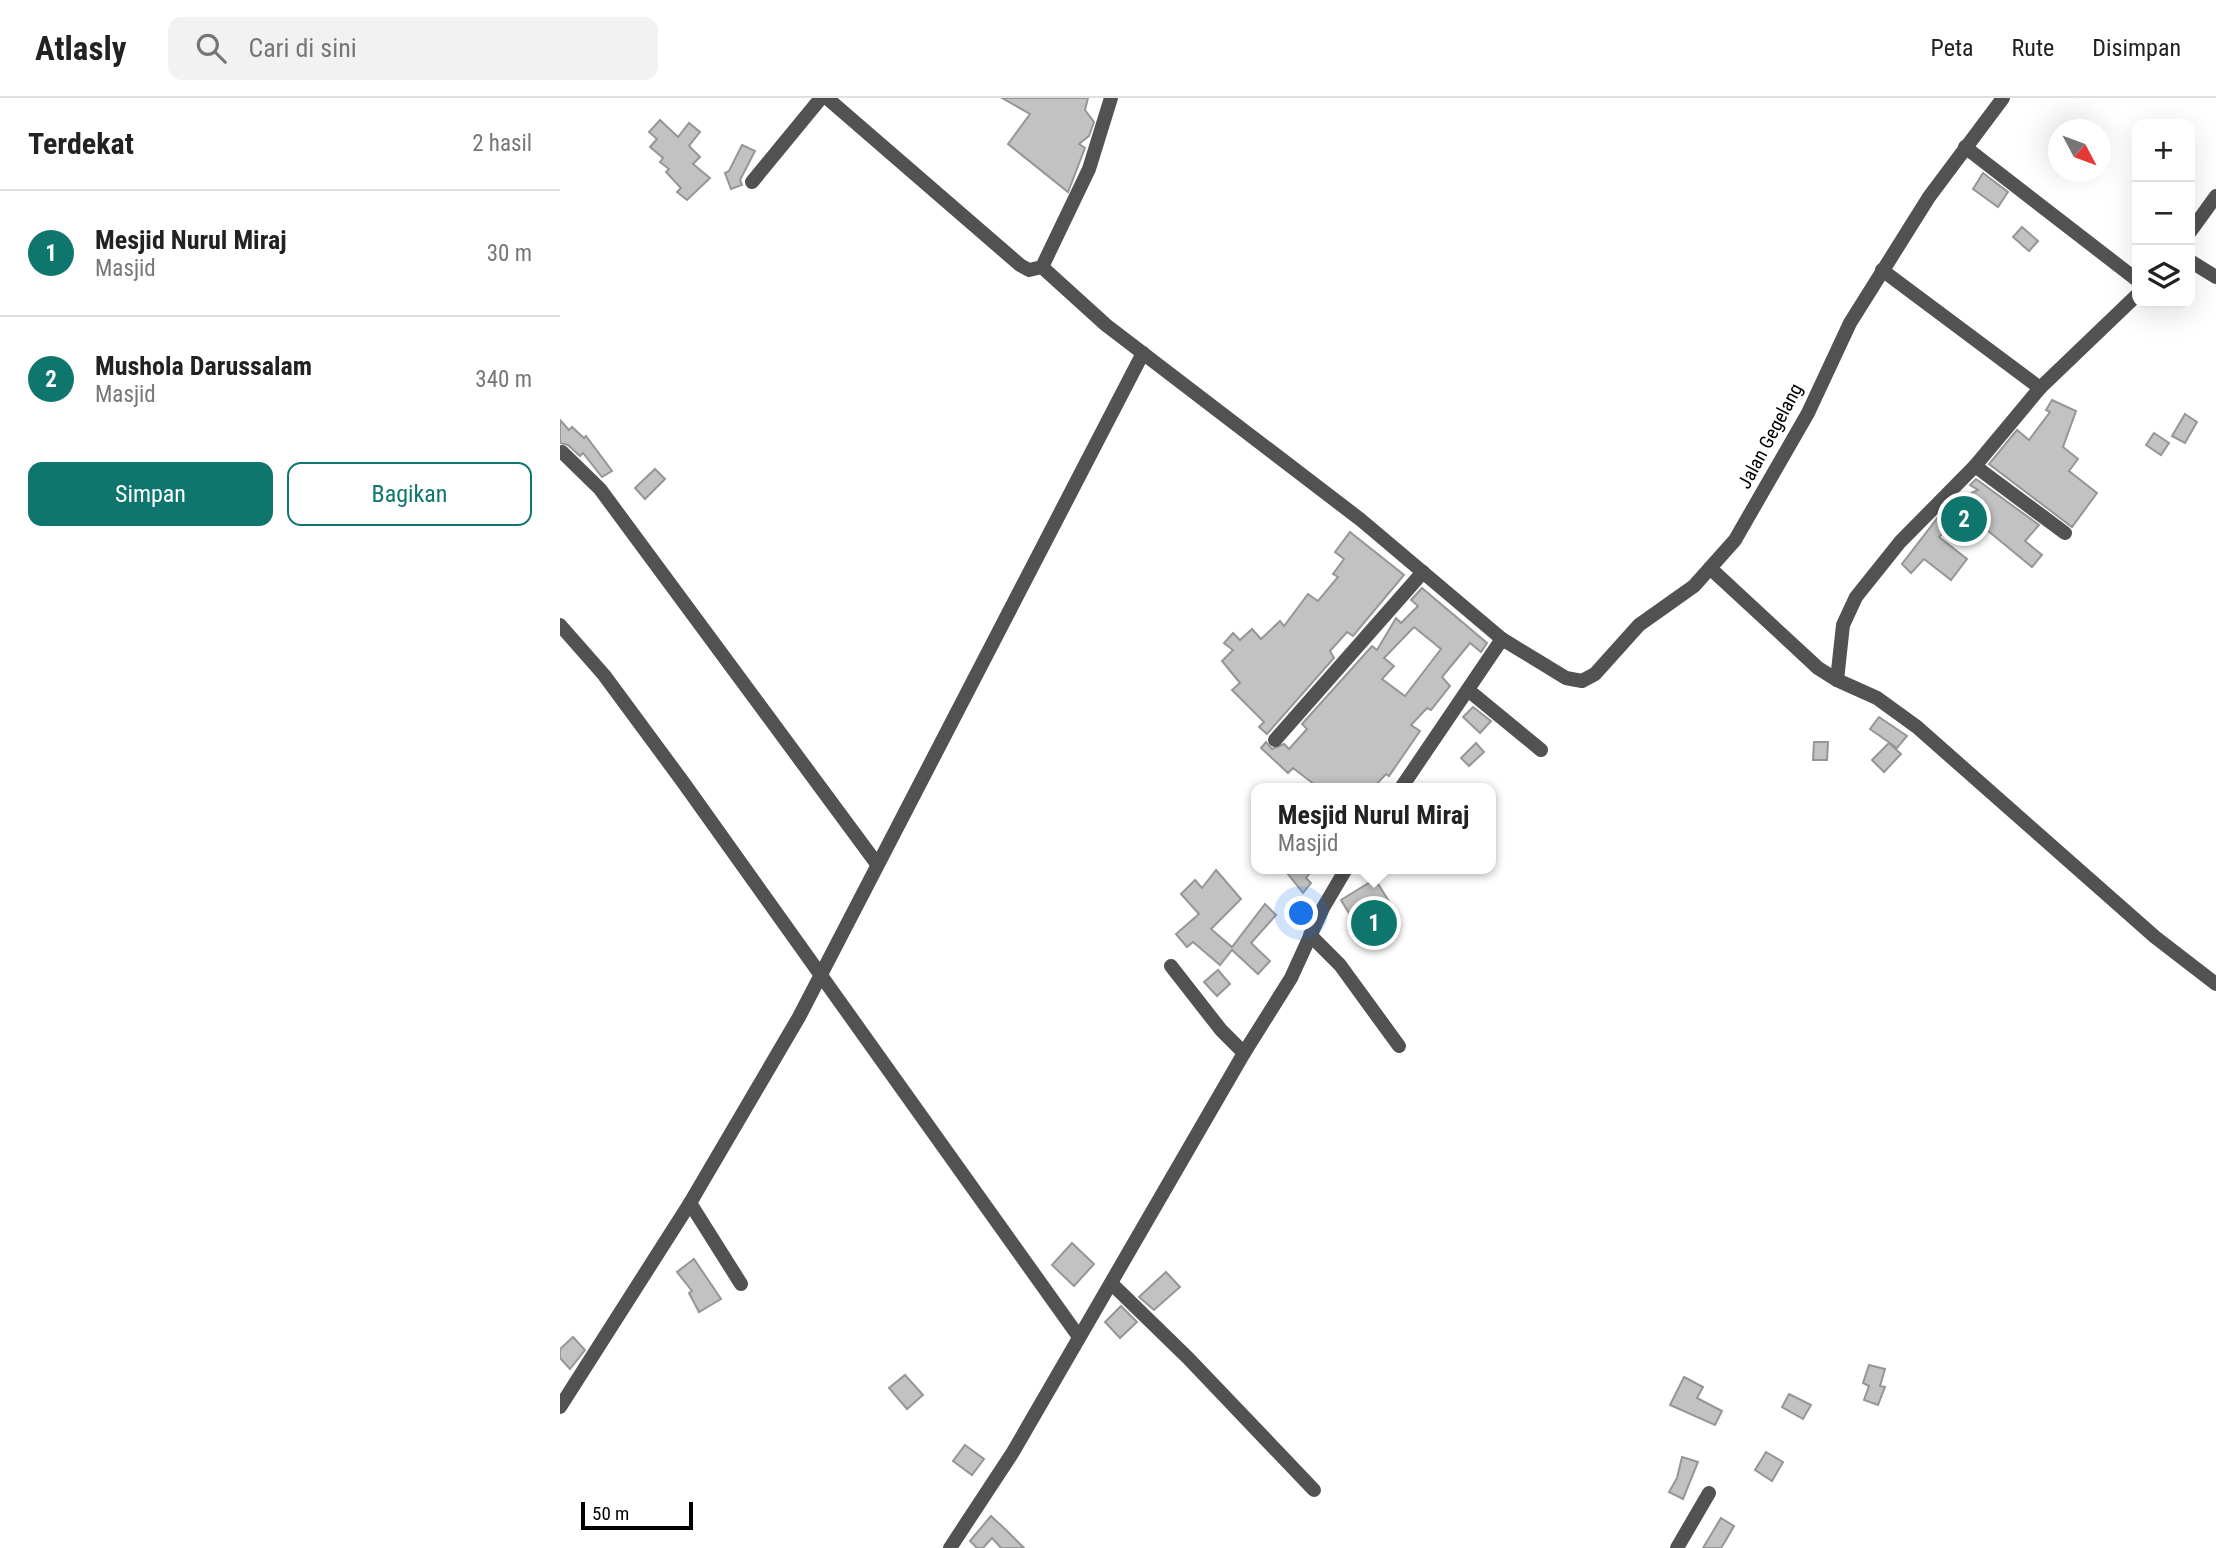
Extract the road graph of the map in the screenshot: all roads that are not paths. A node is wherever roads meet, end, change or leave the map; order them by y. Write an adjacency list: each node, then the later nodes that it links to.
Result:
1 (821, 98): 6 (street)
2 (827, 98): 10 (street)
3 (1111, 98): 10 (street)
4 (2003, 98): 5 (street, Jalan Gegelang)
5 (1965, 147): 11 (street, Jalan Gegelang); 12 (street)
6 (752, 182)
7 (2216, 196): 8 (street)
8 (2195, 225)
9 (2195, 264): 13 (street)
10 (1042, 267): 15 (street)
11 (1882, 270): 16 (street); 20 (street, Jalan Gegelang)
12 (2132, 276)
13 (2216, 276)
14 (2132, 300): 16 (street)
15 (1143, 353): 21 (street); 29 (street)
16 (2040, 388): 18 (street)
17 (562, 452): 29 (street)
18 (1975, 466): 19 (street); 24 (street)
19 (2064, 533)
20 (1710, 568): 23 (street, Jalan Gegelang); 24 (street)
21 (1423, 572): 23 (street); 26 (street)
22 (560, 625): 33 (street)
23 (1502, 639): 25 (street)
24 (1837, 680): 34 (street)
25 (1468, 690): 27 (street); 28 (street)
26 (1275, 740)
27 (1541, 750)
28 (1405, 783)
29 (877, 864): 33 (street)
30 (1343, 874): 31 (street)
31 (1310, 935): 35 (street); 36 (street)
32 (1171, 966): 36 (street)
33 (821, 976): 37 (street); 40 (street)
34 (2216, 984)
35 (1399, 1046)
36 (1244, 1053): 39 (street)
37 (690, 1203): 38 (street); 41 (street)
38 (741, 1284)
39 (1112, 1284): 40 (street); 42 (street)
40 (1079, 1337): 44 (street)
41 (560, 1407)
42 (1314, 1490)
43 (1709, 1493): 45 (street)
44 (950, 1548)
45 (1678, 1548)

